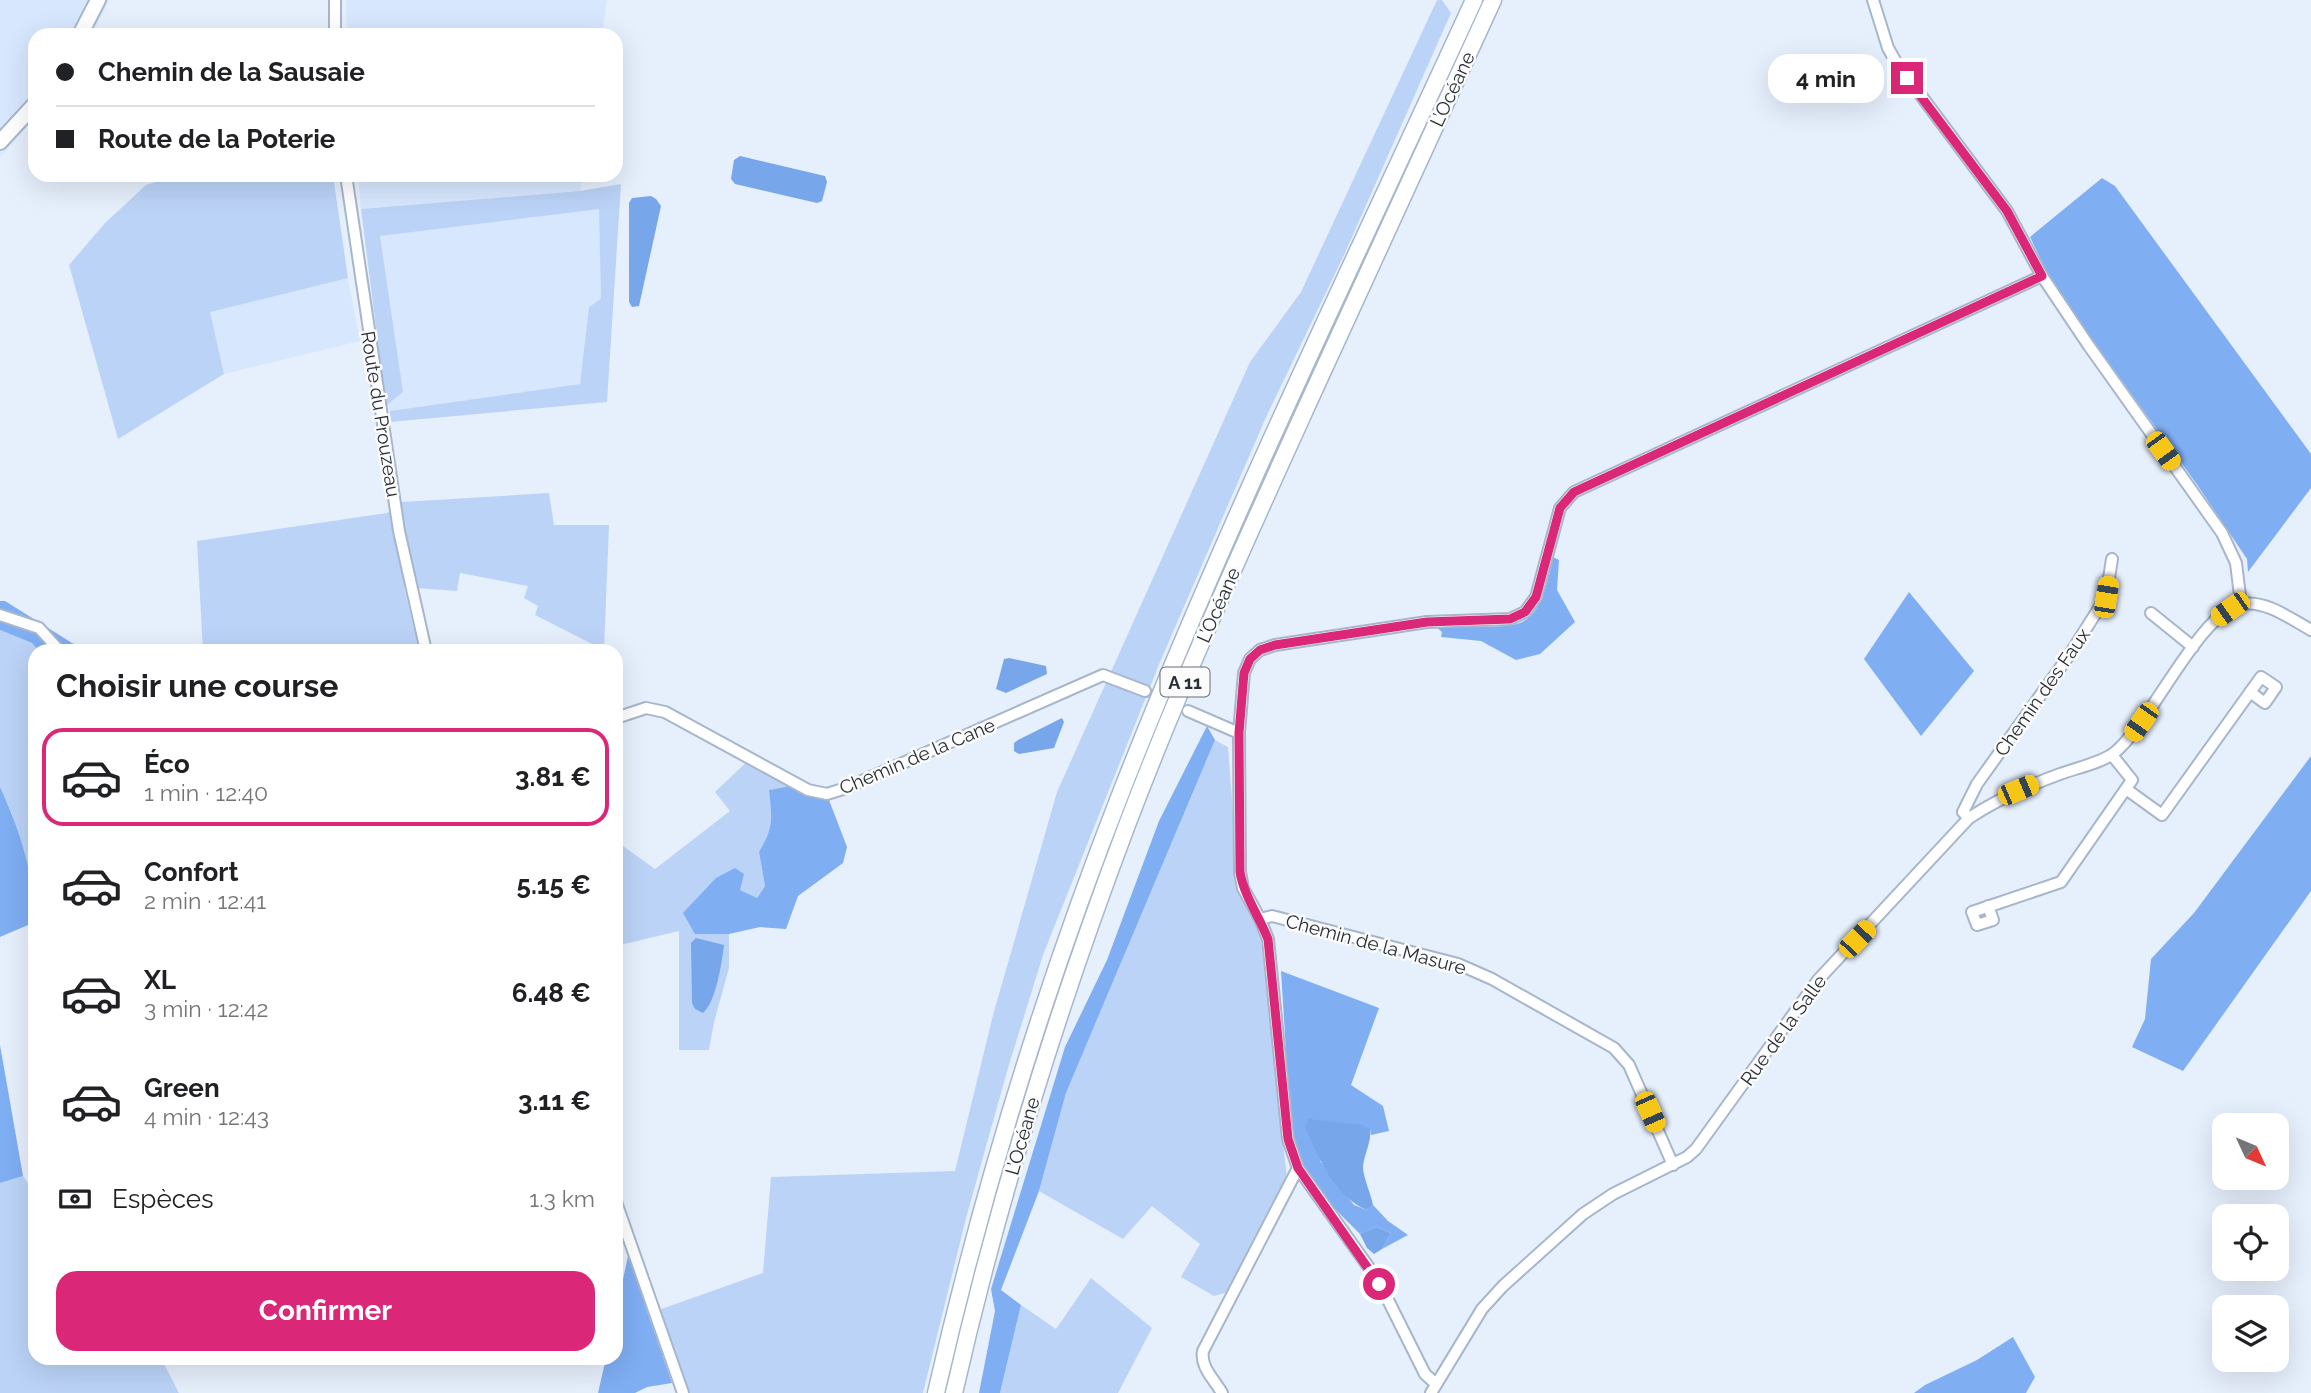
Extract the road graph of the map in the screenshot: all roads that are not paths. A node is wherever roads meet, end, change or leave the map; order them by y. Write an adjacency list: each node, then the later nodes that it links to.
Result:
1 (98, 0): 6 (main road)
2 (335, 0): 7 (street)
3 (1474, 0): 35 (highway, L’Océane / A 11)
4 (1493, 0): 36 (highway, L’Océane / A 11)
5 (1873, 0): 11 (street)
6 (84, 28)
7 (335, 28)
8 (28, 112): 9 (main road)
9 (0, 142)
10 (347, 182): 18 (street, Route du Prouzeau)
11 (2042, 276): 13 (street); 24 (street, Chemin de la Masure)
12 (2112, 559): 27 (street, Chemin des Faux)
13 (2241, 604): 16 (street); 19 (street, Rue de la Salle)
14 (2151, 613): 19 (street)
15 (0, 615): 17 (street)
16 (2311, 629)
17 (54, 644)
18 (424, 644)
19 (2193, 647): 25 (street, Rue de la Salle)
20 (1145, 691): 23 (street, Chemin de la Cane)
21 (2250, 692): 26 (street)
22 (1188, 711): 24 (street)
23 (623, 716)
24 (1239, 733): 29 (street, Chemin de la Masure)
25 (2112, 755): 26 (street); 27 (street, Rue de la Salle)
26 (2126, 789): 28 (street)
27 (1969, 818): 30 (street, Rue de la Salle)
28 (1988, 906)
29 (1261, 919): 30 (street, Chemin de la Masure); 31 (street)
30 (1673, 1165): 33 (street, Rue de la Salle)
31 (1298, 1168): 33 (street); 37 (street)
32 (623, 1222): 34 (street)
33 (1434, 1389)
34 (683, 1393)
35 (936, 1393)
36 (954, 1393)
37 (1222, 1393)

